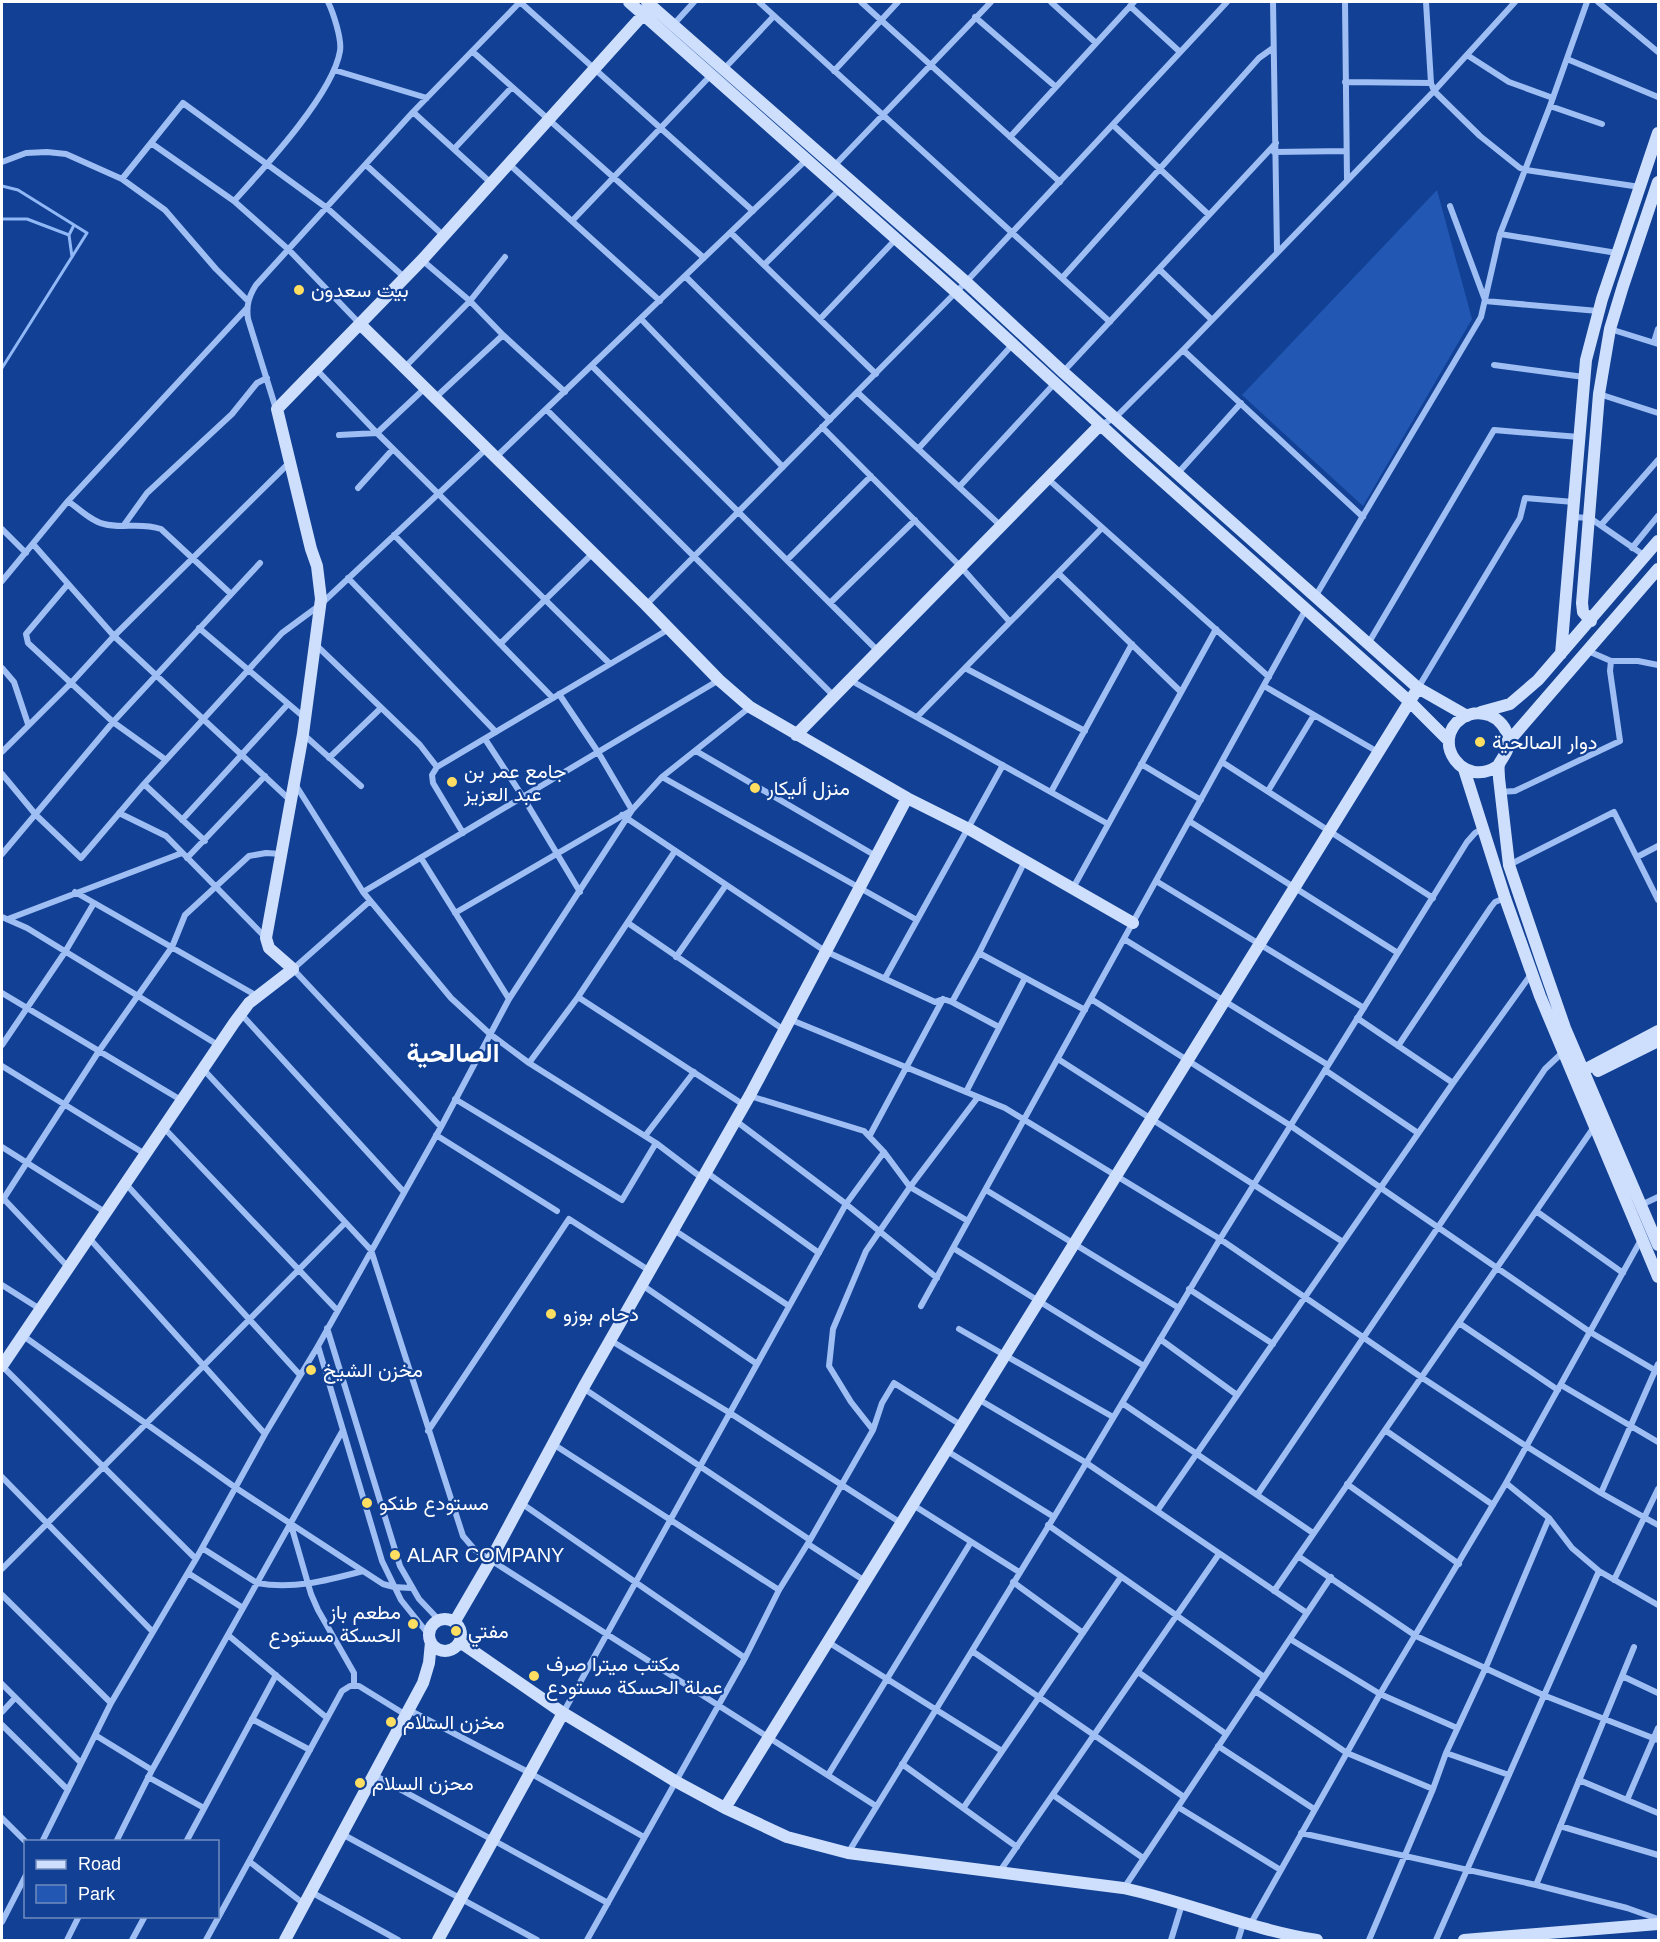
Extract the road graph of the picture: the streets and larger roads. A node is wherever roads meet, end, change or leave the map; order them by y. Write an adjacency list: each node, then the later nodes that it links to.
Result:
1 (328, 2): 33 (street)
2 (520, 2): 25 (street); 31 (street)
3 (629, 2): 18 (street)
4 (694, 2): 22 (street)
5 (759, 2): 19 (street)
6 (861, 2): 21 (street)
7 (898, 2): 21 (street)
8 (991, 2): 20 (street)
9 (1051, 2): 23 (street)
10 (1227, 2): 26 (street)
11 (1273, 2): 24 (street)
12 (1345, 2): 36 (street)
13 (1426, 2): 37 (street)
14 (1515, 2): 28 (street)
15 (1587, 2): 29 (street)
16 (1598, 2): 27 (street)
17 (1132, 4): 23 (street); 26 (street)
18 (647, 7): 22 (street); 31 (street); 35 (street)
19 (774, 16): 32 (street); 34 (street)
20 (975, 17): 30 (street); 39 (street)
21 (881, 20): 30 (street); 34 (street)
22 (674, 24): 32 (street)
23 (1096, 43): 39 (street)
24 (1273, 48): 54 (street); 66 (street)
25 (472, 52): 38 (street); 42 (street)
26 (1180, 52): 49 (street)
27 (1659, 52)
28 (1467, 55): 40 (street); 43 (street)
29 (1567, 59): 41 (street); 43 (street)
30 (930, 65): 46 (street); 52 (street)
31 (595, 69): 47 (street); 50 (street)
32 (724, 69): 56 (street)
33 (334, 70): 42 (street); 63 (street)
34 (834, 70): 46 (street)
35 (711, 75): 50 (street); 60 (street)
36 (1345, 82): 37 (street); 58 (street)
37 (1431, 83): 40 (street)
38 (512, 87): 47 (street); 55 (street)
39 (1056, 87): 52 (street)
40 (1434, 91): 67 (street); 70 (street)
41 (1659, 97)
42 (427, 98): 45 (street)
43 (1553, 98): 44 (street)
44 (1550, 106): 48 (street); 67 (street)
45 (413, 112): 55 (street); 64 (street)
46 (882, 114): 65 (street); 83 (street)
47 (549, 121): 62 (street); 68 (street)
48 (1602, 124)
49 (1113, 125): 66 (street); 71 (street)
50 (661, 129): 68 (street); 79 (street)
51 (1659, 133): 73 (street)
52 (1010, 137): 71 (street)
53 (151, 143): 63 (street); 69 (street); 76 (street)
54 (1276, 143): 57 (street); 59 (street)
55 (454, 149): 72 (street)
56 (817, 151): 60 (street); 65 (street)
57 (1268, 151): 59 (street); 80 (street)
58 (1346, 151): 59 (street); 70 (street)
59 (1276, 152): 88 (street)
60 (806, 160): 74 (street); 79 (street)
61 (2, 162): 69 (street)
62 (509, 164): 72 (street); 81 (street)
63 (267, 165): 76 (street); 78 (street)
64 (366, 165): 78 (street); 85 (street)
65 (834, 166): 98 (street)
66 (1160, 169): 80 (street); 97 (street)
67 (1526, 170): 73 (street); 84 (street)
68 (612, 177): 81 (street); 91 (street)
69 (122, 179): 103 (street)
70 (1347, 180): 88 (street)
71 (1059, 182): 83 (street)
72 (492, 183): 85 (street)
73 (1640, 187): 89 (street)
74 (840, 189): 86 (street); 93 (street)
75 (1657, 190): 110 (street)
76 (234, 201): 87 (street)
77 (1450, 206): 102 (street)
78 (327, 208): 87 (street); 96 (street)
79 (753, 211): 82 (street)
80 (1209, 215): 94 (street)
81 (572, 221): 101 (street)
82 (731, 232): 91 (street); 93 (street)
83 (1012, 233): 97 (street); 98 (street)
84 (1500, 234): 89 (street); 102 (street)
85 (444, 236): 92 (street)
86 (896, 240): 99 (street); 106 (street)
87 (289, 250): 103 (street); 109 (street)
88 (1277, 251): 107 (street)
89 (1617, 253): 104 (street)
90 (505, 257): 100 (street)
91 (704, 258): 95 (street)
92 (422, 260): 96 (street); 100 (street)
93 (764, 265): 106 (street)
94 (1159, 269): 107 (street); 108 (street)
95 (686, 276): 101 (street); 135 (street)
96 (405, 278): 109 (street)
97 (1062, 278): 108 (street)
98 (966, 282): 99 (street); 120 (street)
99 (957, 292): 114 (street); 121 (street)
100 (470, 301): 112 (street); 118 (street)
101 (660, 301): 105 (street)
102 (1485, 301): 104 (street); 158 (street)
103 (247, 305): 123 (street); 154 (street)
104 (1598, 311): 122 (street)
105 (641, 319): 117 (street); 147 (street)
106 (820, 319): 121 (street)
107 (1212, 320): 115 (street)
108 (1110, 322): 120 (street)
109 (360, 324): 118 (street); 119 (street)
110 (1610, 329): 113 (street); 128 (street)
111 (1659, 329): 113 (street)
112 (503, 335): 126 (street); 129 (street)
113 (1656, 343)
114 (1013, 344): 124 (street); 143 (street)
115 (1183, 350): 130 (street); 134 (street)
116 (1494, 365): 122 (street)
117 (592, 366): 126 (street); 156 (street)
118 (404, 368): 125 (street)
119 (316, 369): 131 (street); 138 (street)
120 (1063, 372): 134 (street)
121 (876, 374): 127 (street)
122 (1584, 377): 140 (street)
123 (267, 378): 131 (street); 162 (street)
124 (1054, 384): 136 (street); 151 (street)
125 (425, 388): 129 (street); 138 (street)
126 (565, 392): 132 (street)
127 (857, 392): 135 (street); 143 (street)
128 (1599, 394): 133 (street); 160 (street)
129 (435, 398): 142 (street)
130 (1241, 404): 148 (street); 158 (street)
131 (277, 409): 146 (street)
132 (546, 409): 144 (street); 173 (street)
133 (1659, 413)
134 (1116, 417): 136 (street); 148 (street)
135 (830, 420): 137 (street)
136 (1100, 425): 150 (street); 190 (street)
137 (822, 427): 147 (street); 149 (street)
138 (377, 433): 139 (street); 141 (street)
139 (339, 435)
140 (1579, 436): 155 (street); 200 (street)
141 (393, 449): 152 (street); 153 (street)
142 (486, 449): 144 (street); 153 (street)
143 (918, 449): 151 (street)
144 (496, 458): 172 (street)
145 (1659, 460): 163 (street)
146 (290, 462): 175 (street); 189 (street)
147 (783, 467): 156 (street)
148 (1178, 473): 185 (street)
149 (871, 476): 161 (street); 176 (street)
150 (1047, 478): 164 (street); 165 (street)
151 (959, 487): 164 (street)
152 (358, 488)
153 (439, 494): 167 (street); 186 (street)
154 (68, 501): 162 (street); 169 (street)
155 (1574, 502): 159 (street); 216 (street)
156 (738, 512): 173 (street); 176 (street)
157 (1659, 516): 170 (street)
158 (1363, 517): 185 (street)
159 (1573, 517): 160 (street); 203 (street)
160 (1590, 518): 163 (street); 191 (street)
161 (915, 520): 178 (street); 187 (street)
162 (124, 525): 175 (street)
163 (1601, 525): 170 (street)
164 (1001, 526): 178 (street)
165 (1102, 528): 180 (street); 195 (street)
166 (2, 529): 171 (street)
167 (394, 535): 181 (street); 198 (street)
168 (1659, 541): 174 (street)
169 (33, 544): 171 (street); 183 (street)
170 (1632, 548): 174 (street)
171 (26, 553): 182 (street)
172 (593, 553): 186 (street); 188 (street)
173 (694, 556): 188 (street); 219 (street)
174 (1646, 556): 191 (street)
175 (193, 558): 184 (street); 196 (street)
176 (787, 560): 187 (street)
177 (260, 563): 184 (street)
178 (961, 567): 192 (street); 201 (street)
179 (1659, 569): 202 (street)
180 (1058, 573): 192 (street); 199 (street)
181 (348, 579): 189 (street); 232 (street)
182 (2, 581)
183 (68, 584): 196 (street); 214 (street)
184 (231, 594): 193 (street)
185 (1315, 597): 200 (street)
186 (546, 600): 198 (street); 205 (street)
187 (830, 603): 201 (street)
188 (646, 604): 194 (street)
189 (320, 606): 197 (street); 209 (street)
190 (1306, 609): 211 (street); 220 (street)
191 (1591, 621): 203 (street)
192 (1010, 622): 208 (street)
193 (199, 628): 209 (street); 210 (street)
194 (669, 628): 205 (street); 212 (street)
195 (1216, 629): 211 (street); 217 (street)
196 (114, 636): 210 (street); 214 (street)
197 (314, 643): 223 (street); 227 (street)
198 (500, 644): 218 (street)
199 (1132, 644): 217 (street); 231 (street)
200 (1368, 644): 216 (street)
201 (878, 651): 213 (street)
202 (1588, 651): 204 (street); 237 (street)
203 (1561, 654): 224 (street)
204 (1611, 661): 206 (street); 259 (street)
205 (610, 664): 218 (street)
206 (1659, 665)
207 (2, 668): 230 (street)
208 (965, 668): 226 (street); 231 (street)
209 (248, 670): 221 (street); 228 (street)
210 (156, 675): 228 (street); 229 (street)
211 (1269, 677): 215 (street)
212 (719, 680): 222 (street); 240 (street)
213 (850, 680): 219 (street); 226 (street)
214 (71, 683): 229 (street); 230 (street)
215 (1264, 686): 225 (street); 245 (street)
216 (1418, 688): 220 (street); 224 (street)
217 (1181, 692): 246 (street)
218 (556, 696): 232 (street); 240 (street)
219 (834, 696): 234 (street)
220 (1410, 702): 236 (street); 241 (street)
221 (288, 704): 227 (street); 242 (street)
222 (750, 707): 234 (street); 238 (street)
223 (381, 708): 243 (street); 249 (street)
224 (1473, 714): 236 (street); 237 (street)
225 (1314, 715): 241 (street); 257 (street)
226 (917, 717): 247 (street)
227 (305, 718): 233 (street)
228 (203, 719): 242 (street); 244 (street)
229 (113, 722): 244 (street); 266 (street)
230 (28, 724): 239 (street)
231 (1085, 731): 258 (street)
232 (496, 732): 235 (street)
233 (303, 734): 243 (street); 254 (street)
234 (796, 735): 261 (street)
235 (485, 739): 249 (street); 260 (street)
236 (1449, 741): 250 (street)
237 (1509, 741): 248 (street)
238 (696, 751): 253 (street); 282 (street)
239 (2, 752)
240 (598, 752): 260 (street); 264 (street)
241 (1378, 753): 273 (street)
242 (241, 754): 252 (street); 268 (street)
243 (329, 758): 256 (street)
244 (166, 760): 255 (street)
245 (1222, 762): 257 (street); 263 (street)
246 (1141, 764): 263 (street); 270 (street)
247 (1003, 765): 258 (street); 272 (street)
248 (1499, 765): 250 (street); 259 (street)
249 (437, 767): 274 (street)
250 (1464, 769): 271 (street)
251 (2, 774): 266 (street)
252 (265, 776): 262 (street); 275 (street)
253 (662, 777): 264 (street); 290 (street)
254 (294, 782): 262 (street); 294 (street)
255 (144, 784): 265 (street); 268 (street)
256 (361, 786)
257 (1268, 791): 273 (street)
258 (1051, 792): 270 (street)
259 (1499, 792): 286 (street)
260 (523, 797): 274 (street); 280 (street)
261 (907, 798): 272 (street); 282 (street)
262 (291, 800): 279 (street)
263 (1201, 800): 269 (street)
264 (632, 810): 267 (street)
265 (119, 813): 266 (street); 281 (street)
266 (36, 815): 278 (street)
267 (624, 817): 277 (street); 280 (street); 295 (street)
268 (182, 820): 275 (street)
269 (1189, 821): 287 (street); 292 (street)
270 (1108, 824): 291 (street)
271 (1484, 828): 296 (street); 297 (street)
272 (969, 829): 285 (street); 303 (street)
273 (1330, 831): 292 (street); 296 (street)
274 (463, 833): 284 (street)
275 (205, 841): 281 (street)
276 (1659, 846): 283 (street)
277 (675, 851): 288 (street); 304 (street)
278 (2, 854)
279 (282, 854): 289 (street); 306 (street)
280 (557, 854): 295 (street); 301 (street)
281 (185, 856): 289 (street); 293 (street)
282 (877, 857): 290 (street)
283 (1637, 857): 286 (street); 298 (street)
284 (421, 858): 294 (street); 301 (street)
285 (1025, 861): 291 (street); 312 (street)
286 (1509, 865): 351 (street)
287 (1156, 881): 305 (street); 308 (street)
288 (726, 885): 310 (street); 314 (street)
289 (215, 887): 306 (street); 309 (street)
290 (860, 888): 303 (street); 310 (street)
291 (1073, 888): 305 (street)
292 (1295, 888): 308 (street); 313 (street)
293 (75, 892): 300 (street); 302 (street)
294 (363, 892): 299 (street)
295 (580, 892): 323 (street)
296 (1433, 898): 313 (street)
297 (1505, 898): 316 (street); 340 (street)
298 (1659, 900)
299 (370, 901): 315 (street); 336 (street)
300 (94, 903): 309 (street); 311 (street)
301 (455, 913): 323 (street)
302 (5, 918): 311 (street)
303 (918, 920): 317 (street)
304 (628, 923): 314 (street); 322 (street)
305 (1133, 923): 307 (street)
306 (266, 938): 315 (street)
307 (1124, 939): 325 (street); 327 (street)
308 (1260, 944): 327 (street); 329 (street)
309 (172, 948): 320 (street); 321 (street)
310 (825, 951): 317 (street); 333 (street)
311 (65, 952): 321 (street); 328 (street)
312 (979, 953): 318 (street); 326 (street)
313 (1398, 953): 329 (street)
314 (676, 957): 333 (street)
315 (293, 969): 320 (street); 364 (street)
316 (1532, 972): 342 (street); 352 (street)
317 (885, 978): 324 (street)
318 (1025, 978): 330 (street); 334 (street)
319 (2, 993): 328 (street)
320 (257, 996): 331 (street)
321 (137, 997): 339 (street); 341 (street)
322 (578, 997): 345 (street); 350 (street)
323 (509, 999): 336 (street)
324 (943, 999): 326 (street); 347 (street)
325 (1091, 999): 330 (street); 344 (street)
326 (952, 1002): 334 (street)
327 (1224, 1002): 344 (street); 348 (street)
328 (27, 1008): 338 (street); 341 (street)
329 (1364, 1008): 332 (street)
330 (1085, 1010): 343 (street)
331 (241, 1014): 339 (street); 382 (street)
332 (1357, 1018): 340 (street); 348 (street)
333 (786, 1025): 347 (street); 357 (street)
334 (999, 1027): 353 (street)
335 (1659, 1031): 351 (street)
336 (490, 1034): 345 (street); 355 (street)
337 (1659, 1041): 351 (street)
338 (2, 1045)
339 (218, 1045): 349 (street)
340 (1398, 1046): 352 (street)
341 (99, 1051): 356 (street); 358 (street)
342 (1563, 1052): 365 (street); 392 (street)
343 (1058, 1059): 359 (street); 360 (street)
344 (1187, 1061): 359 (street); 363 (street)
345 (530, 1063): 369 (street)
346 (2, 1066): 358 (street)
347 (906, 1068): 353 (street); 368 (street)
348 (1327, 1068): 363 (street); 366 (street)
349 (202, 1069): 356 (street); 391 (street)
350 (694, 1072): 357 (street); 369 (street)
351 (1585, 1073): 386 (street)
352 (1453, 1083): 366 (street)
353 (966, 1092): 354 (street)
354 (978, 1097): 360 (street); 379 (street)
355 (455, 1099): 364 (street); 370 (street)
356 (181, 1100): 362 (street)
357 (747, 1100): 361 (street); 368 (street)
358 (64, 1104): 373 (street); 374 (street)
359 (1152, 1118): 376 (street); 378 (street)
360 (1024, 1120): 376 (street); 381 (street)
361 (736, 1121): 375 (street); 385 (street)
362 (163, 1126): 373 (street); 406 (street)
363 (1291, 1126): 378 (street); 380 (street)
364 (441, 1127): 367 (street)
365 (1594, 1127): 388 (street); 396 (street)
366 (1418, 1133): 380 (street)
367 (436, 1135): 382 (street); 387 (street)
368 (870, 1135): 372 (street)
369 (645, 1136): 370 (street)
370 (656, 1143): 375 (street)
371 (2, 1147): 374 (street)
372 (884, 1152): 379 (street); 385 (street)
373 (145, 1154): 377 (street)
374 (26, 1162): 384 (street); 389 (street)
375 (704, 1175): 393 (street); 403 (street)
376 (1116, 1176): 397 (street); 399 (street)
377 (125, 1183): 389 (street); 421 (street)
378 (1254, 1183): 397 (street); 398 (street)
379 (910, 1186): 390 (street); 394 (street)
380 (1380, 1187): 392 (street); 398 (street)
381 (986, 1190): 390 (street); 399 (street)
382 (403, 1191): 402 (street)
383 (1659, 1197): 386 (street)
384 (2, 1199): 404 (street)
385 (846, 1204): 394 (street); 403 (street)
386 (1641, 1205): 400 (street)
387 (557, 1211)
388 (1536, 1211): 405 (street); 408 (street)
389 (105, 1212): 395 (street)
390 (968, 1221): 401 (street)
391 (345, 1222): 402 (street); 406 (street)
392 (1438, 1227): 405 (street); 427 (street)
393 (674, 1230): 407 (street); 416 (street)
394 (880, 1231): 410 (street); 451 (street)
395 (88, 1237): 404 (street); 434 (street)
396 (1642, 1238): 408 (street); 409 (street)
397 (1220, 1239): 413 (street); 414 (street)
398 (1343, 1242): 414 (street)
399 (1074, 1244): 415 (street); 418 (street)
400 (1659, 1245)
401 (953, 1248): 410 (street); 415 (street)
402 (371, 1250): 420 (street); 453 (street)
403 (819, 1253): 416 (street)
404 (68, 1267): 419 (street)
405 (1497, 1268): 422 (street); 425 (street)
406 (298, 1269): 420 (street); 421 (street)
407 (650, 1271): 412 (street); 453 (street)
408 (1623, 1273): 425 (street)
409 (1659, 1277)
410 (937, 1278): 417 (street)
411 (2, 1285): 419 (street)
412 (642, 1286): 429 (street); 433 (street)
413 (1189, 1289): 418 (street); 430 (street)
414 (1305, 1297): 427 (street); 430 (street)
415 (1039, 1301): 432 (street); 436 (street)
416 (789, 1306): 433 (street)
417 (921, 1306)
418 (1179, 1308): 428 (street)
419 (40, 1309): 426 (street)
420 (337, 1310): 423 (street)
421 (249, 1318): 434 (street); 438 (street)
422 (1458, 1323): 439 (street); 440 (street)
423 (327, 1328): 431 (street); 507 (street)
424 (959, 1329): 432 (street)
425 (1590, 1332): 437 (street); 440 (street)
426 (22, 1335): 435 (street); 447 (street)
427 (1364, 1338): 439 (street); 470 (street)
428 (1160, 1339): 436 (street); 442 (street)
429 (610, 1340): 441 (street); 445 (street)
430 (1273, 1344): 442 (street)
431 (318, 1346): 438 (street); 450 (street)
432 (1005, 1355): 443 (street); 446 (street)
433 (757, 1364): 445 (street)
434 (203, 1365): 447 (street); 454 (street)
435 (2, 1366): 461 (street)
436 (1144, 1366): 444 (street)
437 (1658, 1369): 449 (street)
438 (300, 1375): 454 (street)
439 (1421, 1377): 452 (street); 457 (street)
440 (1559, 1387): 449 (street); 457 (street)
441 (583, 1388): 456 (street); 462 (street)
442 (1237, 1395): 459 (street)
443 (978, 1399): 448 (street); 460 (street)
444 (1122, 1403): 446 (street); 459 (street)
445 (730, 1413): 462 (street); 466 (street)
446 (1113, 1417): 460 (street)
447 (147, 1423): 461 (street); 467 (street)
448 (962, 1426): 451 (street); 458 (street)
449 (1630, 1427): 455 (street); 469 (street)
450 (343, 1430): 481 (street); 506 (street)
451 (873, 1430): 466 (street)
452 (1385, 1430): 465 (street); 473 (street)
453 (429, 1431): 491 (street)
454 (265, 1434): 467 (street)
455 (1659, 1443)
456 (553, 1444): 471 (street); 478 (street)
457 (1526, 1446): 464 (street); 469 (street)
458 (946, 1450): 472 (street); 476 (street)
459 (1197, 1454): 470 (street); 474 (street)
460 (1085, 1462): 474 (street); 476 (street)
461 (103, 1466): 480 (street); 490 (street)
462 (700, 1466): 478 (street); 485 (street)
463 (2, 1477): 480 (street)
464 (1506, 1483): 473 (street); 477 (street)
465 (1347, 1484): 484 (street); 492 (street)
466 (842, 1485): 479 (street); 485 (street)
467 (236, 1488): 481 (street); 487 (street)
468 (1659, 1489): 475 (street)
469 (1601, 1493): 475 (street)
470 (1257, 1495): 484 (street)
471 (521, 1503): 491 (street); 502 (street)
472 (912, 1505): 479 (street); 486 (street)
473 (1493, 1505): 492 (street)
474 (1157, 1511): 488 (street)
475 (1645, 1516): 482 (street); 500 (street)
476 (1054, 1517): 483 (street)
477 (1549, 1518): 495 (street); 529 (street)
478 (670, 1520): 502 (street); 508 (street)
479 (901, 1522): 501 (street)
480 (46, 1523): 493 (street); 517 (street)
481 (291, 1524): 494 (street); 504 (street); 505 (street)
482 (1659, 1525)
483 (1048, 1526): 496 (street); 498 (street)
484 (1313, 1533): 489 (street)
485 (809, 1542): 501 (street); 508 (street)
486 (971, 1542): 496 (street); 534 (street)
487 (202, 1548): 490 (street); 504 (street)
488 (1219, 1554): 509 (street); 514 (street)
489 (1298, 1556): 499 (street); 509 (street)
490 (196, 1559): 497 (street)
491 (490, 1561): 516 (street); 520 (street)
492 (1459, 1564): 521 (street)
493 (2, 1569)
494 (363, 1571): 505 (street); 506 (street)
495 (1599, 1571): 500 (street); 540 (street)
496 (1019, 1572): 503 (street)
497 (188, 1573): 512 (street); 517 (street)
498 (1121, 1576): 514 (street); 518 (street)
499 (1331, 1577): 513 (street); 521 (street)
500 (1614, 1580): 511 (street)
501 (865, 1581): 525 (street)
502 (635, 1582): 520 (street); 528 (street)
503 (1013, 1582): 518 (street); 527 (street)
504 (257, 1583): 505 (street); 512 (street)
505 (308, 1584): 536 (street)
506 (394, 1587): 507 (street); 522 (street)
507 (411, 1588): 515 (street)
508 (779, 1590): 528 (street)
509 (1274, 1591): 513 (street)
510 (2, 1595): 543 (street)
511 (1659, 1605)
512 (243, 1608): 519 (street)
513 (1307, 1613): 523 (street)
514 (1177, 1616): 530 (street); 533 (street)
515 (439, 1620): 516 (street); 522 (street)
516 (455, 1621): 524 (street)
517 (152, 1631): 543 (street)
518 (1083, 1633): 541 (street)
519 (228, 1635): 531 (street); 567 (street)
520 (606, 1635): 544 (street); 548 (street)
521 (1416, 1636): 529 (street); 539 (street)
522 (430, 1638): 524 (street); 547 (street)
523 (1290, 1640): 533 (street); 539 (street)
524 (460, 1641): 548 (street)
525 (828, 1641): 534 (street); 558 (street)
526 (1634, 1647): 532 (street)
527 (972, 1651): 541 (street); 545 (street)
528 (745, 1658): 544 (street)
529 (1486, 1667): 540 (street); 553 (street)
530 (1138, 1672): 555 (street); 556 (street)
531 (276, 1675): 549 (street); 550 (street)
532 (1622, 1676): 538 (street); 551 (street)
533 (1264, 1677): 537 (street)
534 (887, 1679): 545 (street); 571 (street)
535 (2, 1684): 542 (street)
536 (354, 1686): 547 (street); 549 (street)
537 (1255, 1691): 556 (street); 563 (street)
538 (1659, 1693)
539 (1380, 1694): 553 (street); 563 (street)
540 (1543, 1695): 551 (street); 570 (street)
541 (1039, 1697): 555 (street); 562 (street)
542 (15, 1698): 546 (street); 565 (street)
543 (111, 1703): 557 (street)
544 (718, 1706): 558 (street); 574 (street)
545 (935, 1709): 562 (street); 566 (street)
546 (2, 1712)
547 (407, 1712): 568 (street); 569 (street)
548 (563, 1713): 568 (street); 574 (street)
549 (327, 1718): 561 (street)
550 (252, 1719): 561 (street); 582 (street)
551 (1604, 1719): 559 (street); 573 (street)
552 (2, 1725): 576 (street)
553 (1457, 1728): 564 (street)
554 (1659, 1728): 559 (street)
555 (1095, 1734): 577 (street); 578 (street)
556 (1226, 1734): 560 (street)
557 (95, 1735): 565 (street); 567 (street)
558 (768, 1737): 571 (street); 583 (street)
559 (1656, 1740): 579 (street)
560 (1218, 1746): 578 (street); 585 (street)
561 (310, 1750): 602 (street)
562 (1002, 1751): 584 (street)
563 (1347, 1753): 575 (street); 585 (street)
564 (1446, 1753): 570 (street); 575 (street)
565 (81, 1762): 576 (street)
566 (902, 1764): 580 (street); 584 (street)
567 (152, 1770): 572 (street)
568 (530, 1773): 591 (street); 596 (street)
569 (374, 1775): 590 (street); 596 (street)
570 (1509, 1775): 604 (street)
571 (828, 1776): 580 (street)
572 (148, 1777): 582 (street); 594 (street)
573 (1579, 1780): 579 (street); 588 (street)
574 (675, 1781): 583 (street); 591 (street)
575 (1433, 1789): 600 (street)
576 (68, 1790): 593 (street)
577 (1053, 1795): 597 (street); 601 (street)
578 (1184, 1797): 581 (street)
579 (1627, 1800): 586 (street)
580 (876, 1806): 598 (street)
581 (1178, 1807): 601 (street); 603 (street)
582 (204, 1808): 595 (street)
583 (724, 1808): 598 (street)
584 (964, 1808): 597 (street)
585 (1314, 1809): 589 (street)
586 (1659, 1813)
587 (2, 1818): 592 (street)
588 (1560, 1826): 599 (street); 607 (street)
589 (1300, 1833): 600 (street); 603 (street)
590 (342, 1834): 609 (street); 610 (street)
591 (644, 1837): 611 (street)
592 (24, 1840)
593 (43, 1840)
594 (117, 1840)
595 (187, 1840)
596 (493, 1840): 610 (street); 611 (street)
597 (1017, 1847): 605 (street)
598 (848, 1853): 605 (street)
599 (1659, 1855)
600 (1404, 1856): 604 (street); 634 (street)
601 (1143, 1858): 608 (street)
602 (250, 1862): 613 (street); 614 (street)
603 (1280, 1869): 621 (street)
604 (1467, 1870): 607 (street); 635 (street)
605 (1000, 1871): 608 (street)
606 (24, 1879): 619 (street)
607 (1536, 1885): 618 (street)
608 (1123, 1888): 612 (street)
609 (311, 1892): 613 (street); 628 (street)
610 (461, 1898): 629 (street); 630 (street)
611 (608, 1903): 631 (street)
612 (1182, 1903): 621 (street); 632 (street)
613 (305, 1904): 627 (street)
614 (219, 1913)
615 (78, 1918): 624 (street)
616 (216, 1918): 626 (street)
617 (144, 1919): 625 (street)
618 (1659, 1919)
619 (2, 1922)
620 (1659, 1924): 623 (street)
621 (1246, 1925): 622 (street); 633 (street)
622 (1317, 1940)
623 (1482, 1940): 636 (street)
624 (67, 1941)
625 (132, 1941)
626 (206, 1941)
627 (285, 1941)
628 (398, 1941)
629 (438, 1941)
630 (537, 1941)
631 (587, 1941)
632 (1171, 1941)
633 (1238, 1941)
634 (1369, 1941)
635 (1436, 1941)
636 (1464, 1941)

